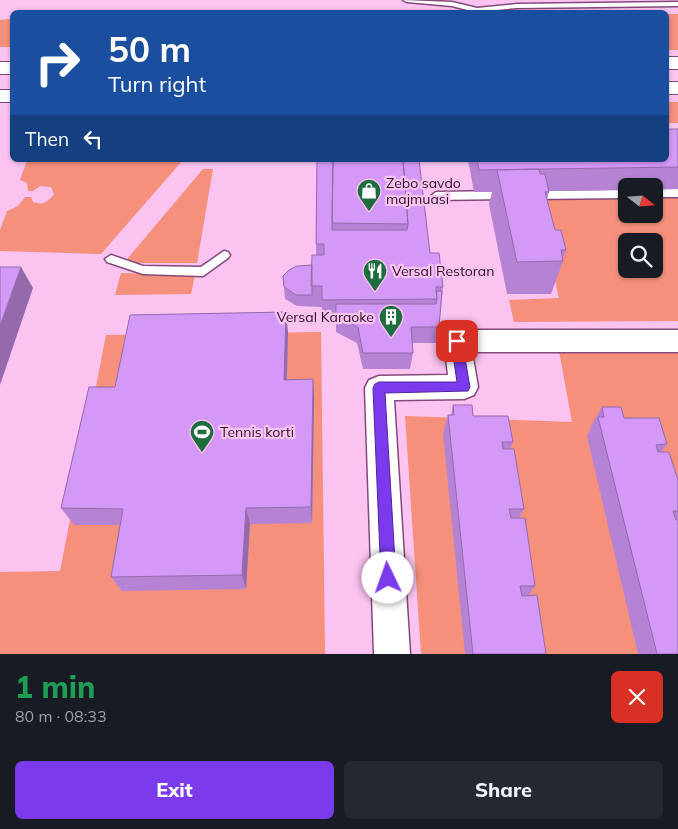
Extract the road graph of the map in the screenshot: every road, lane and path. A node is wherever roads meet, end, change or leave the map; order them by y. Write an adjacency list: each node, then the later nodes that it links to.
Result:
1 (407, 0): 3 (lane)
2 (672, 3): 4 (lane)
3 (474, 10)
4 (486, 10)
5 (663, 193): 6 (lane)
6 (678, 193)
7 (618, 194): 8 (lane)
8 (436, 196)
9 (224, 255): 10 (lane)
10 (111, 259)
11 (678, 341): 12 (street)
12 (392, 654)

